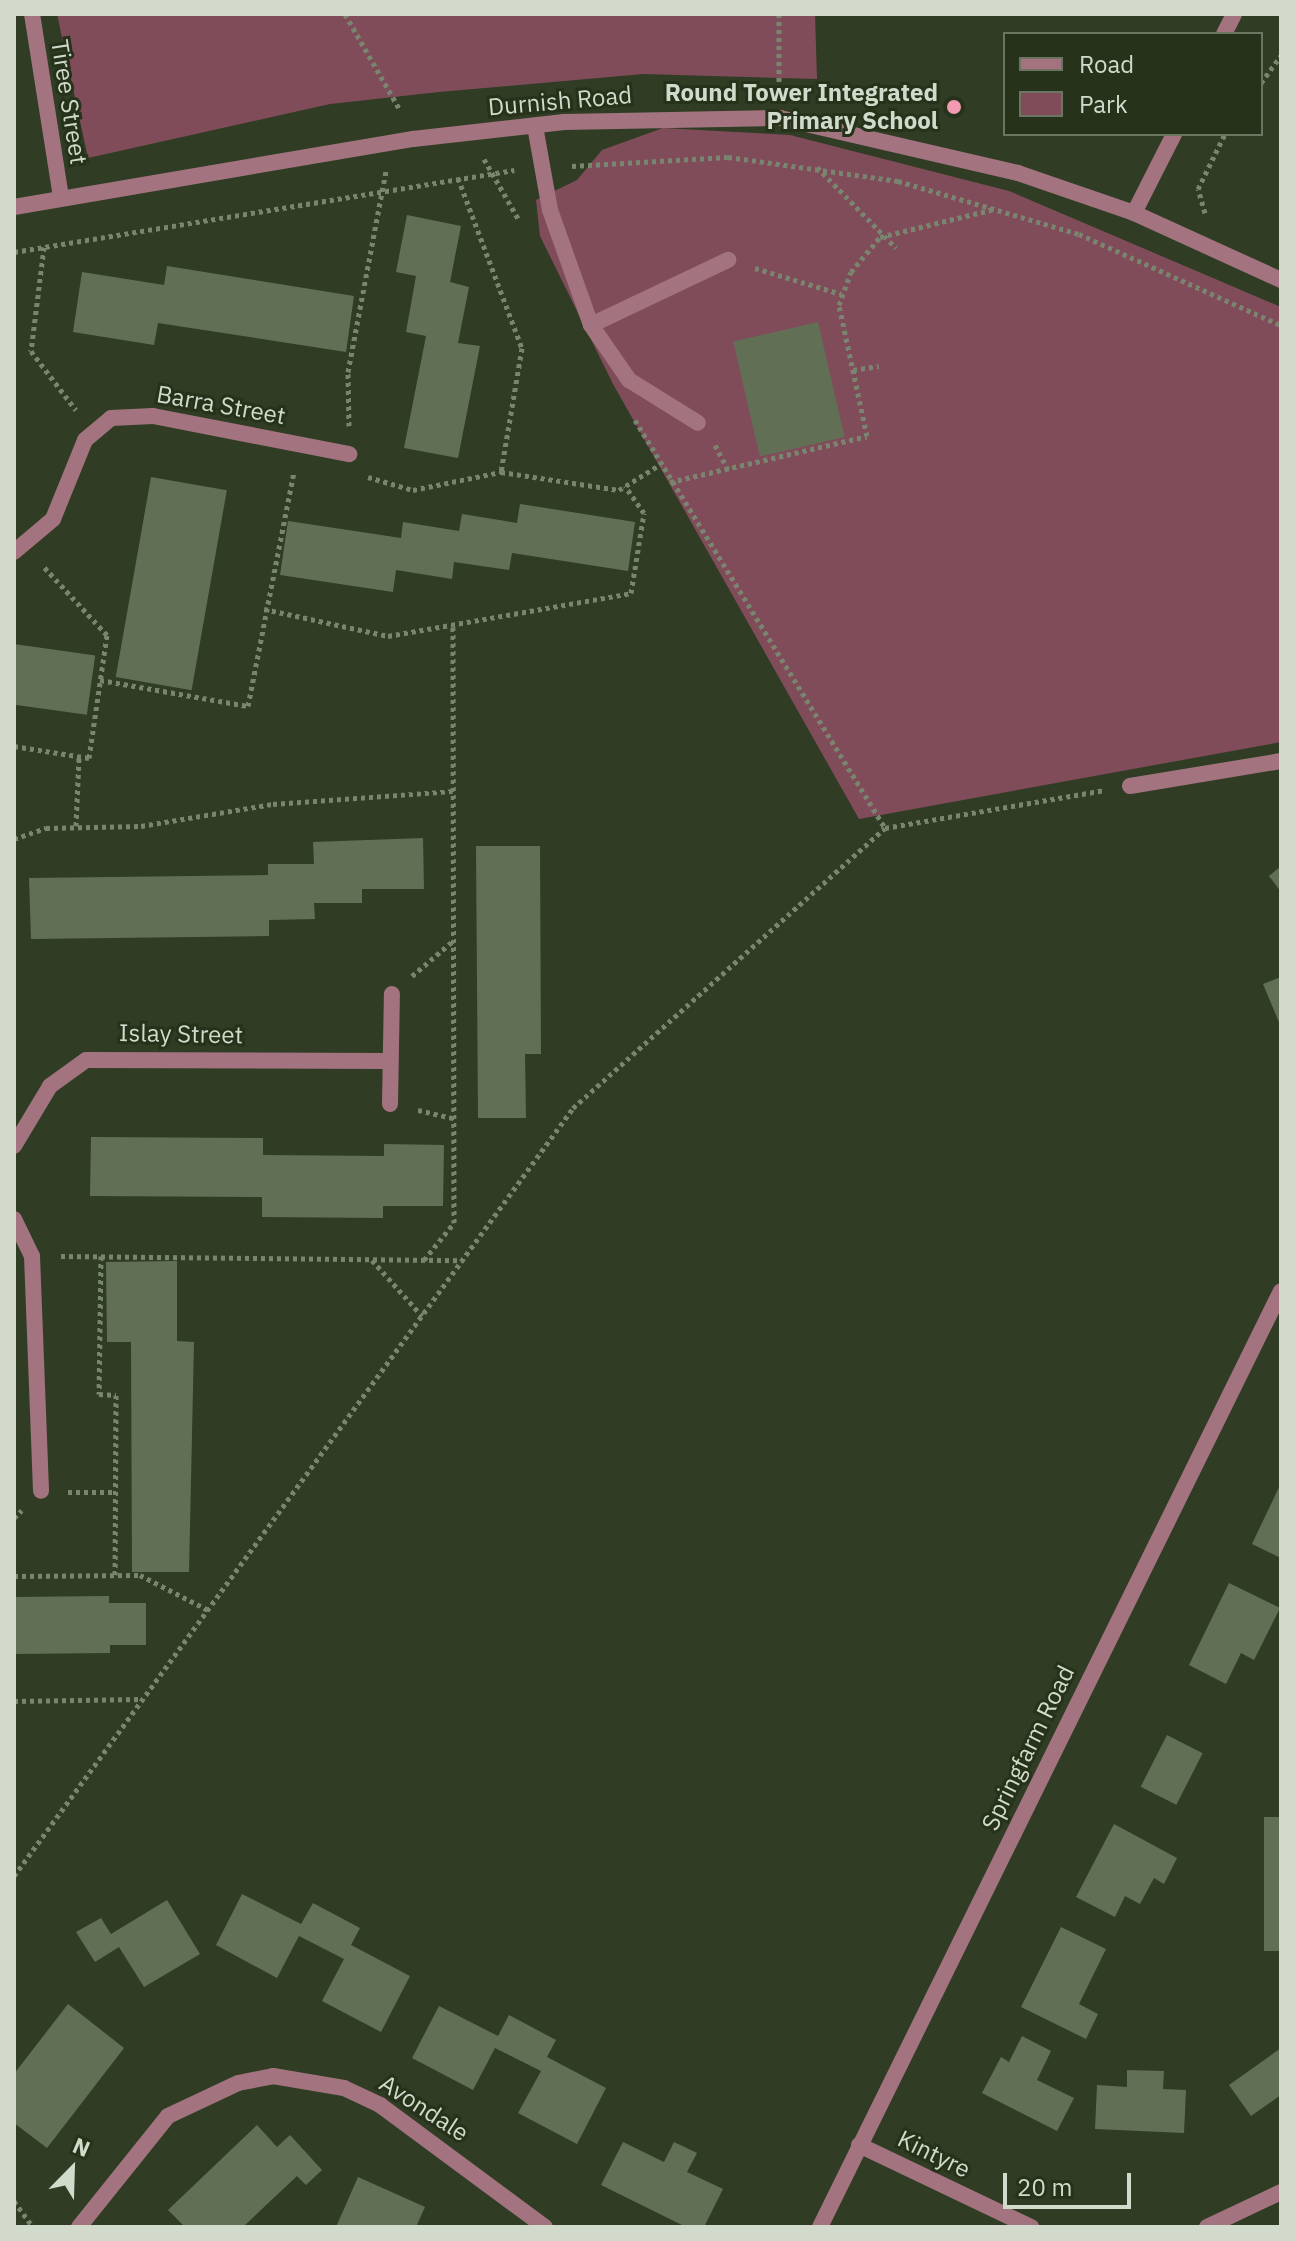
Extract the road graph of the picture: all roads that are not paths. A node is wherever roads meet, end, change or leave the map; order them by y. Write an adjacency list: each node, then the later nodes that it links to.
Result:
1 (32, 14): 6 (street, Tiree Street)
2 (1234, 14): 3 (street)
3 (1225, 32)
4 (535, 126): 6 (street, Durnish Road); 8 (street, Durnish Road); 11 (street)
5 (1173, 136): 8 (street)
6 (61, 197): 7 (street, Durnish Road)
7 (14, 207)
8 (1134, 213): 10 (street, Durnish Road)
9 (728, 260): 11 (street)
10 (1281, 280)
11 (591, 325): 12 (street)
12 (698, 423)
13 (349, 454): 14 (street, Barra Street)
14 (20, 549)
15 (1281, 761): 16 (street)
16 (1130, 786)
17 (392, 994): 18 (street)
18 (390, 1061): 19 (street); 20 (street, Islay Street)
19 (390, 1104)
20 (14, 1146)
21 (14, 1219): 23 (street)
22 (1281, 1291): 24 (street, Springfarm Road)
23 (41, 1491)
24 (859, 2145): 28 (street, Springfarm Road); 29 (street, Kintyre)
25 (1281, 2192): 30 (street)
26 (79, 2227): 27 (street, Avondale)
27 (545, 2227)
28 (820, 2227)
29 (1031, 2227)
30 (1207, 2227)

